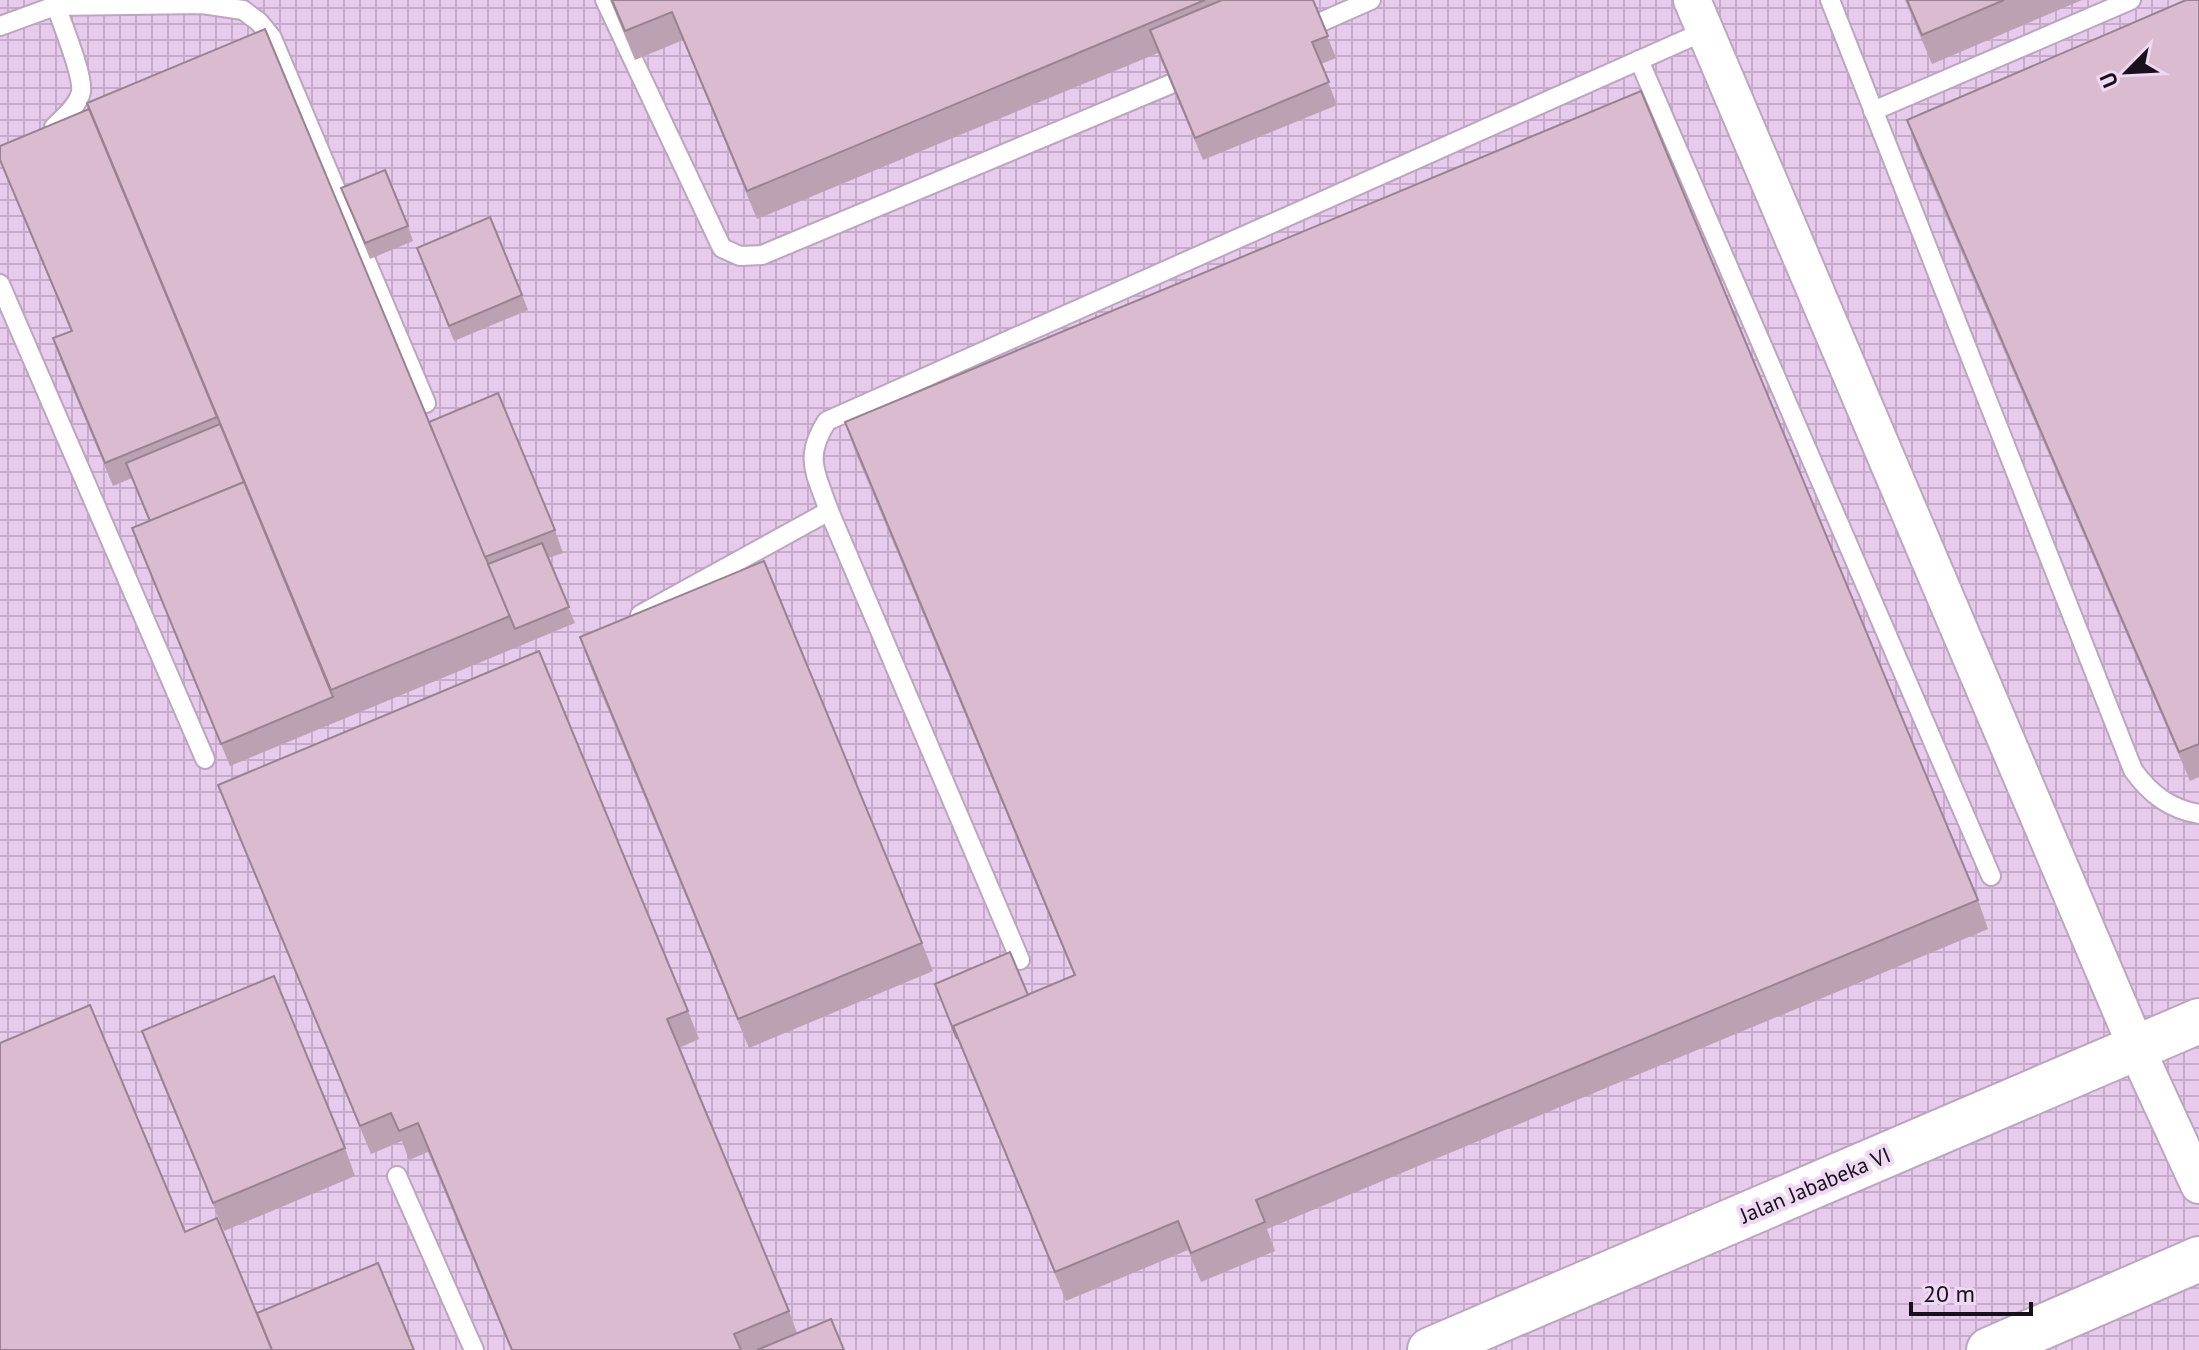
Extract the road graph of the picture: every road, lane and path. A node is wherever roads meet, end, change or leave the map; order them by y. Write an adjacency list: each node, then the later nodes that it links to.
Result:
1 (605, 0): 10 (lane)
2 (1371, 0): 7 (lane)
3 (1830, 0): 11 (lane)
4 (2131, 0): 11 (lane)
5 (54, 3): 8 (lane); 12 (lane); 14 (lane)
6 (1698, 16): 9 (lane); 22 (street)
7 (1321, 22)
8 (0, 26)
9 (1639, 60): 15 (lane); 19 (lane)
10 (1171, 84)
11 (1873, 111): 18 (lane)
12 (54, 127)
13 (0, 284): 17 (lane)
14 (426, 403)
15 (829, 511): 16 (lane); 20 (lane)
16 (640, 615)
17 (205, 759)
18 (2199, 814)
19 (1991, 876)
20 (1020, 960)
21 (2199, 1021): 22 (street, Jalan Jababeka VI)
22 (2142, 1059): 24 (street); 27 (street, Jalan Jababeka VI)
23 (397, 1176): 26 (lane)
24 (2199, 1185)
25 (2199, 1259): 28 (street)
26 (474, 1350)
27 (1430, 1350)
28 (1989, 1350)

